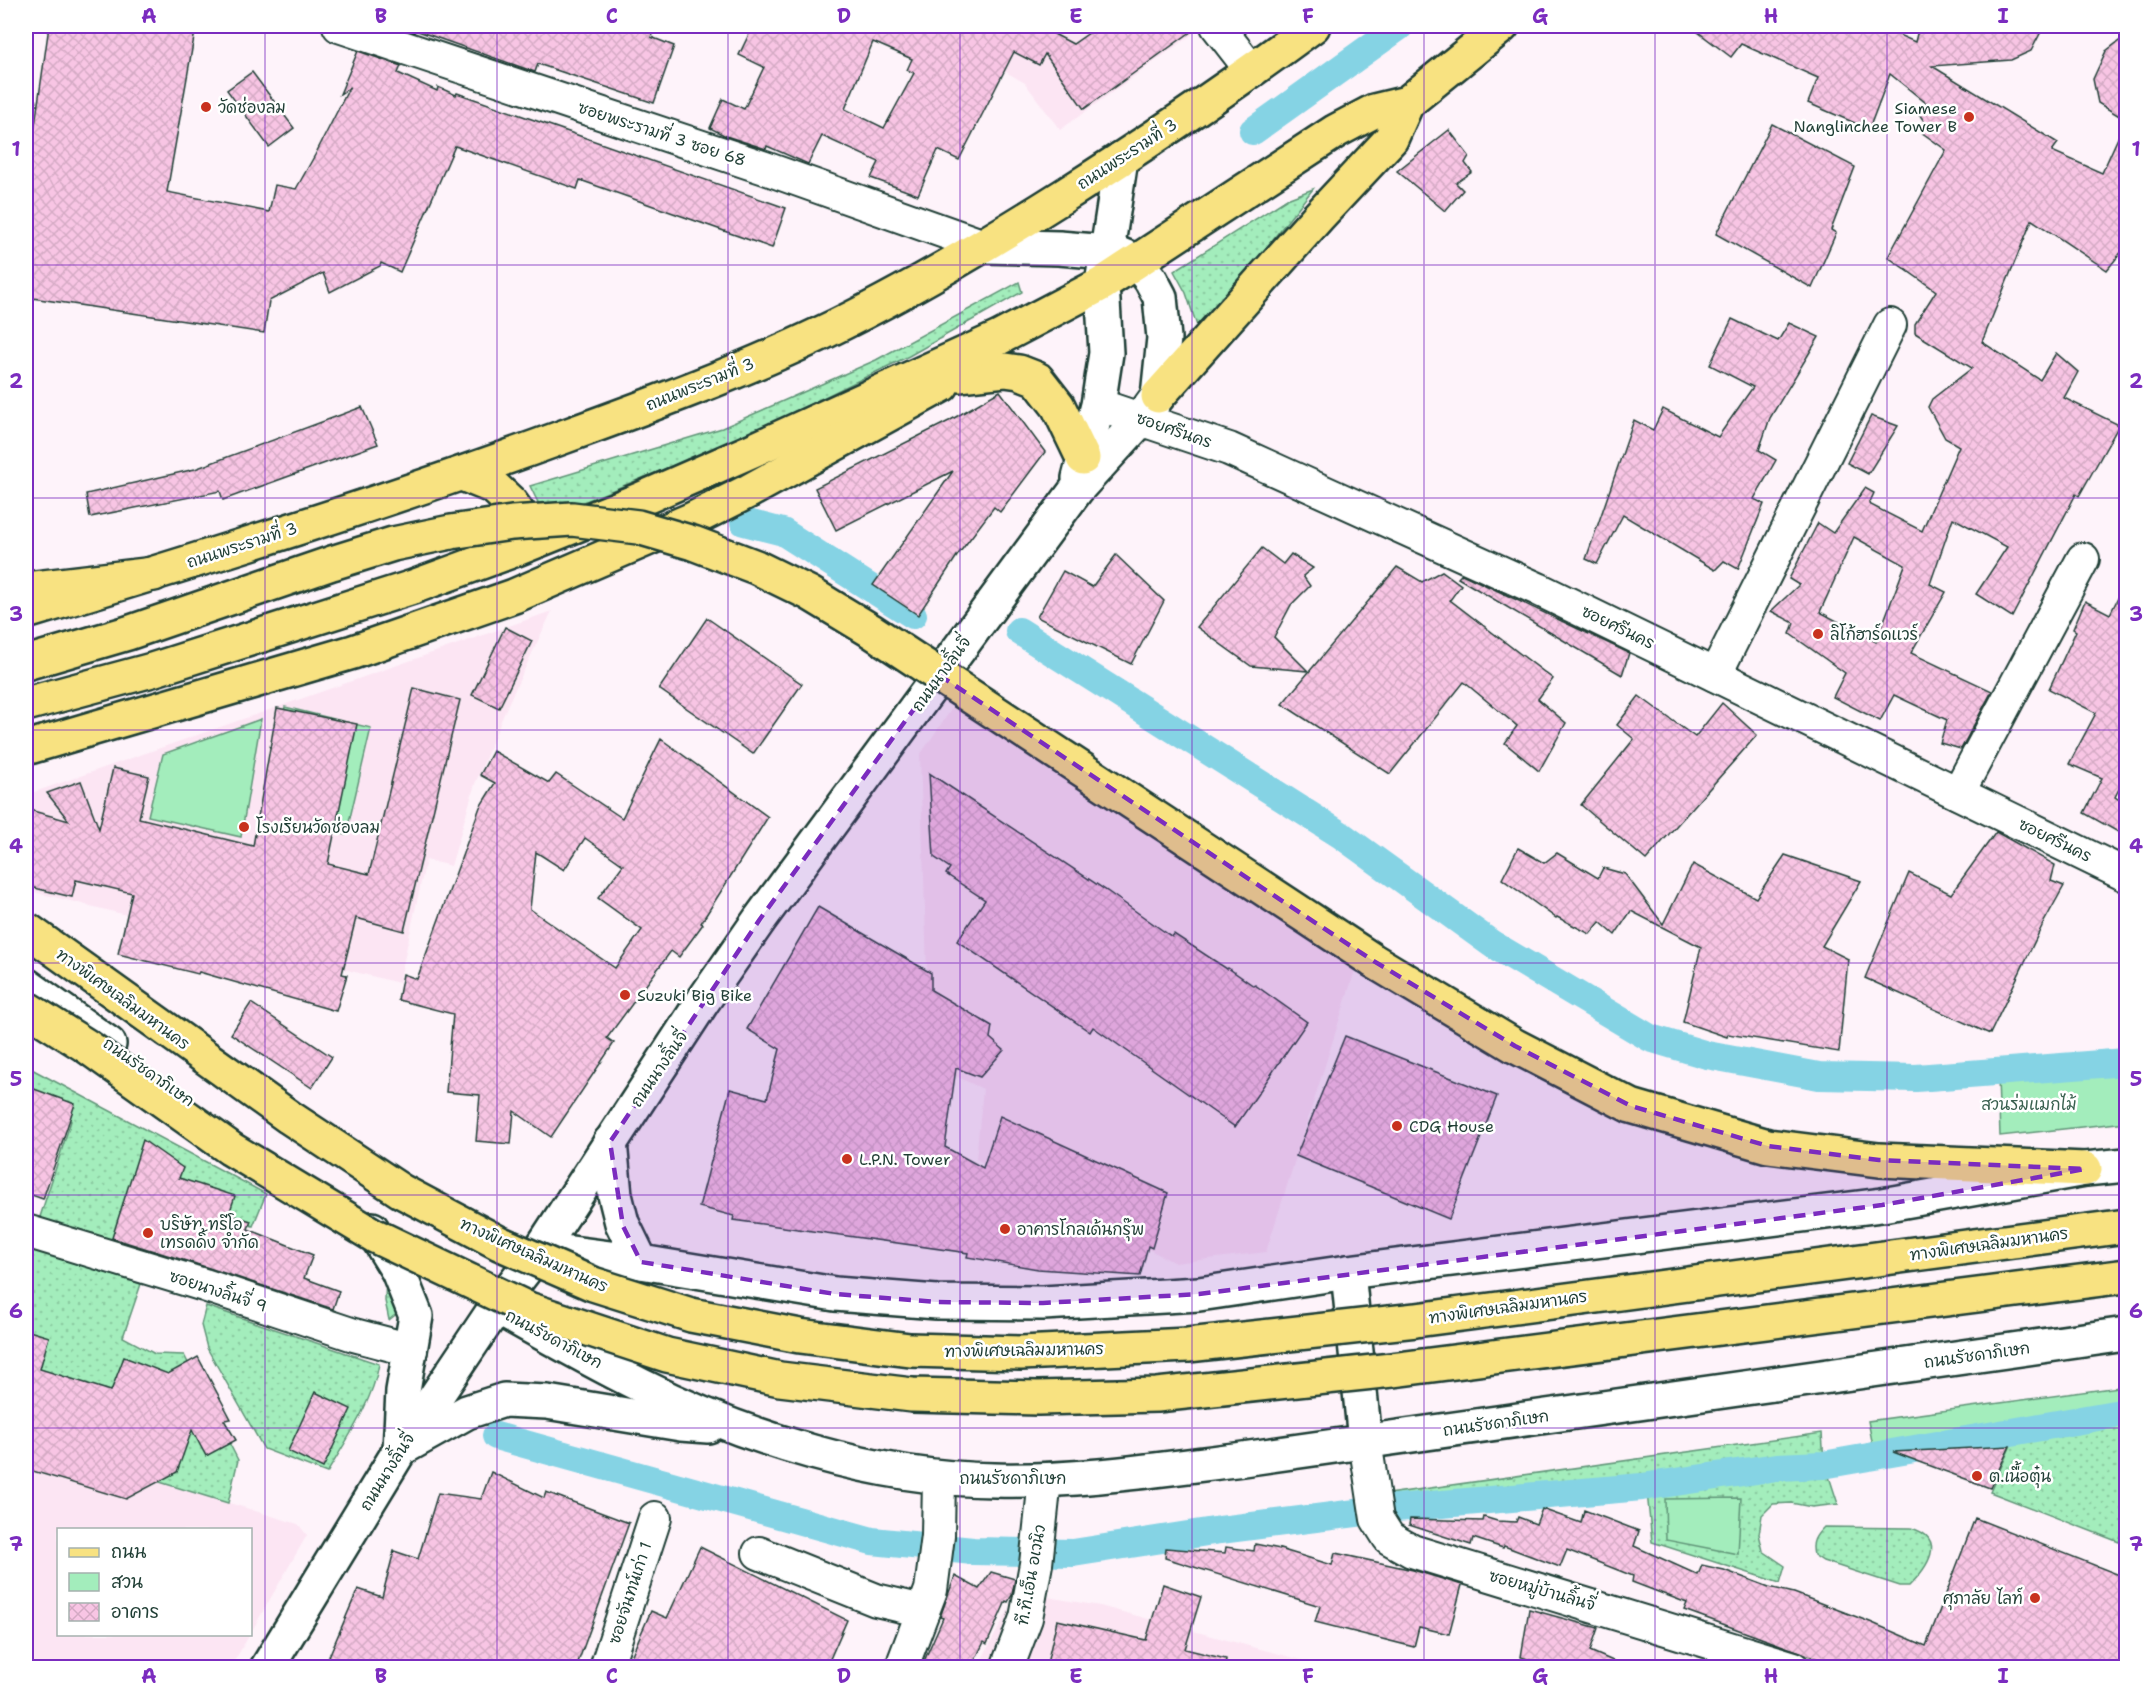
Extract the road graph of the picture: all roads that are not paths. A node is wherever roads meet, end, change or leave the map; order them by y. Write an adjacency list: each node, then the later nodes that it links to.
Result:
1 (339, 26): 8 (street, ซอยพระรามที่ 3 ซอย 68)
2 (1217, 26): 5 (street)
3 (1313, 26): 5 (main road, ถนนพระรามที่ 3)
4 (1502, 26): 6 (main road)
5 (1252, 71): 7 (main road, ถนนพระรามที่ 3)
6 (1407, 103): 9 (main road); 15 (main road)
7 (1121, 159): 8 (main road, ถนนพระรามที่ 3); 9 (main road)
8 (984, 246): 9 (main road); 17 (main road, ถนนพระรามที่ 3)
9 (1121, 257): 10 (main road); 15 (main road)
10 (1102, 284): 12 (main road); 14 (main road, ถนนนางลิ้นจี่)
11 (1890, 326): 24 (street)
12 (999, 338): 13 (main road); 18 (main road)
13 (959, 375): 16 (main road); 26 (main road)
14 (1098, 405): 15 (street, ซอยศรีนคร); 16 (main road, ถนนนางลิ้นจี่)
15 (1150, 407): 16 (main road, ถนนนางลิ้นจี่); 24 (street, ซอยศรีนคร)
16 (1080, 473): 34 (main road, ถนนนางลิ้นจี่)
17 (462, 474): 18 (main road); 20 (main road, ถนนพระรามที่ 3)
18 (514, 550): 25 (main road)
19 (2083, 559): 29 (street)
20 (154, 574): 21 (main road); 22 (main road, ถนนพระรามที่ 3)
21 (26, 589)
22 (26, 612)
23 (26, 663): 36 (main road, bridge)
24 (1715, 675): 29 (street, ซอยศรีนคร)
25 (26, 704)
26 (172, 705): 27 (main road); 28 (main road)
27 (26, 717)
28 (26, 748)
29 (1958, 793): 30 (street, ซอยศรีนคร)
30 (2127, 875)
31 (26, 929): 37 (main road, ทางพิเศษเฉลิมมหานคร, bridge)
32 (26, 985): 38 (main road, ถนนรัชดาภิเษก)
33 (26, 1008): 43 (main road, bridge)
34 (610, 1142): 40 (main road, ถนนนางลิ้นจี่); 41 (main road)
35 (2127, 1165): 36 (main road)
36 (2085, 1169): 42 (main road)
37 (2127, 1226)
38 (372, 1229): 44 (main road, ถนนรัชดาภิเษก); 46 (main road)
39 (26, 1231): 46 (street, ซอยนางลิ้นจี่ 9)
40 (542, 1249): 41 (main road); 44 (main road, ถนนนางลิ้นจี่)
41 (641, 1262): 42 (main road)
42 (1348, 1272): 48 (main road)
43 (2127, 1276)
44 (496, 1307): 47 (main road, ถนนรัชดาภิเษก); 49 (main road, ถนนนางลิ้นจี่)
45 (2127, 1334): 48 (main road, ถนนรัชดาภิเษก)
46 (411, 1350): 49 (main road)
47 (739, 1428): 49 (main road); 50 (main road, ถนนรัชดาภิเษก)
48 (1365, 1441): 51 (main road, ถนนรัชดาภิเษก); 59 (street, ซอยหมู่บ้านลิ้นจี่)
49 (400, 1450): 56 (main road, ถนนนางลิ้นจี่)
50 (939, 1477): 51 (main road, ถนนรัชดาภิเษก); 54 (street)
51 (1046, 1480): 58 (street, ที.ที.เอ็น อเวนิว)
52 (655, 1518): 57 (street, ซอยจันทน์เก่า 1)
53 (759, 1553): 54 (street)
54 (927, 1601): 55 (street)
55 (904, 1661)
56 (267, 1668)
57 (606, 1668)
58 (1007, 1668)
59 (1794, 1668)

